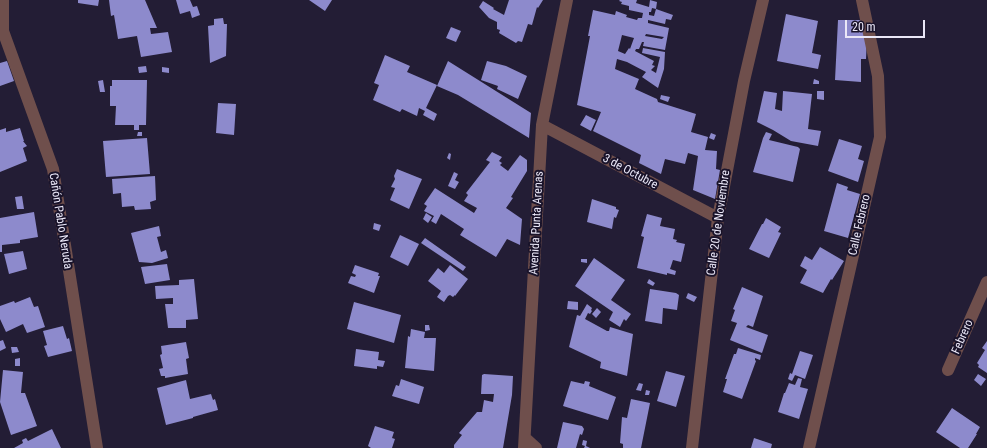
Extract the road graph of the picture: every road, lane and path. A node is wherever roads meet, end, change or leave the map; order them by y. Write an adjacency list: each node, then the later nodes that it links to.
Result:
1 (3, 0): 10 (street, Cañón Pablo Neruda)
2 (567, 0): 5 (street, Avenida Punta Arenas)
3 (763, 0): 6 (street, Calle 20 de Noviembre)
4 (862, 0): 13 (street, Calle Febrero)
5 (542, 125): 6 (street, 3 de Octubre); 9 (street, Avenida Punta Arenas)
6 (718, 218): 12 (street, Calle 20 de Noviembre)
7 (987, 282): 8 (street, Febrero)
8 (948, 370)
9 (524, 443): 11 (street)
10 (97, 448)
11 (536, 448)
12 (692, 448)
13 (809, 448)

